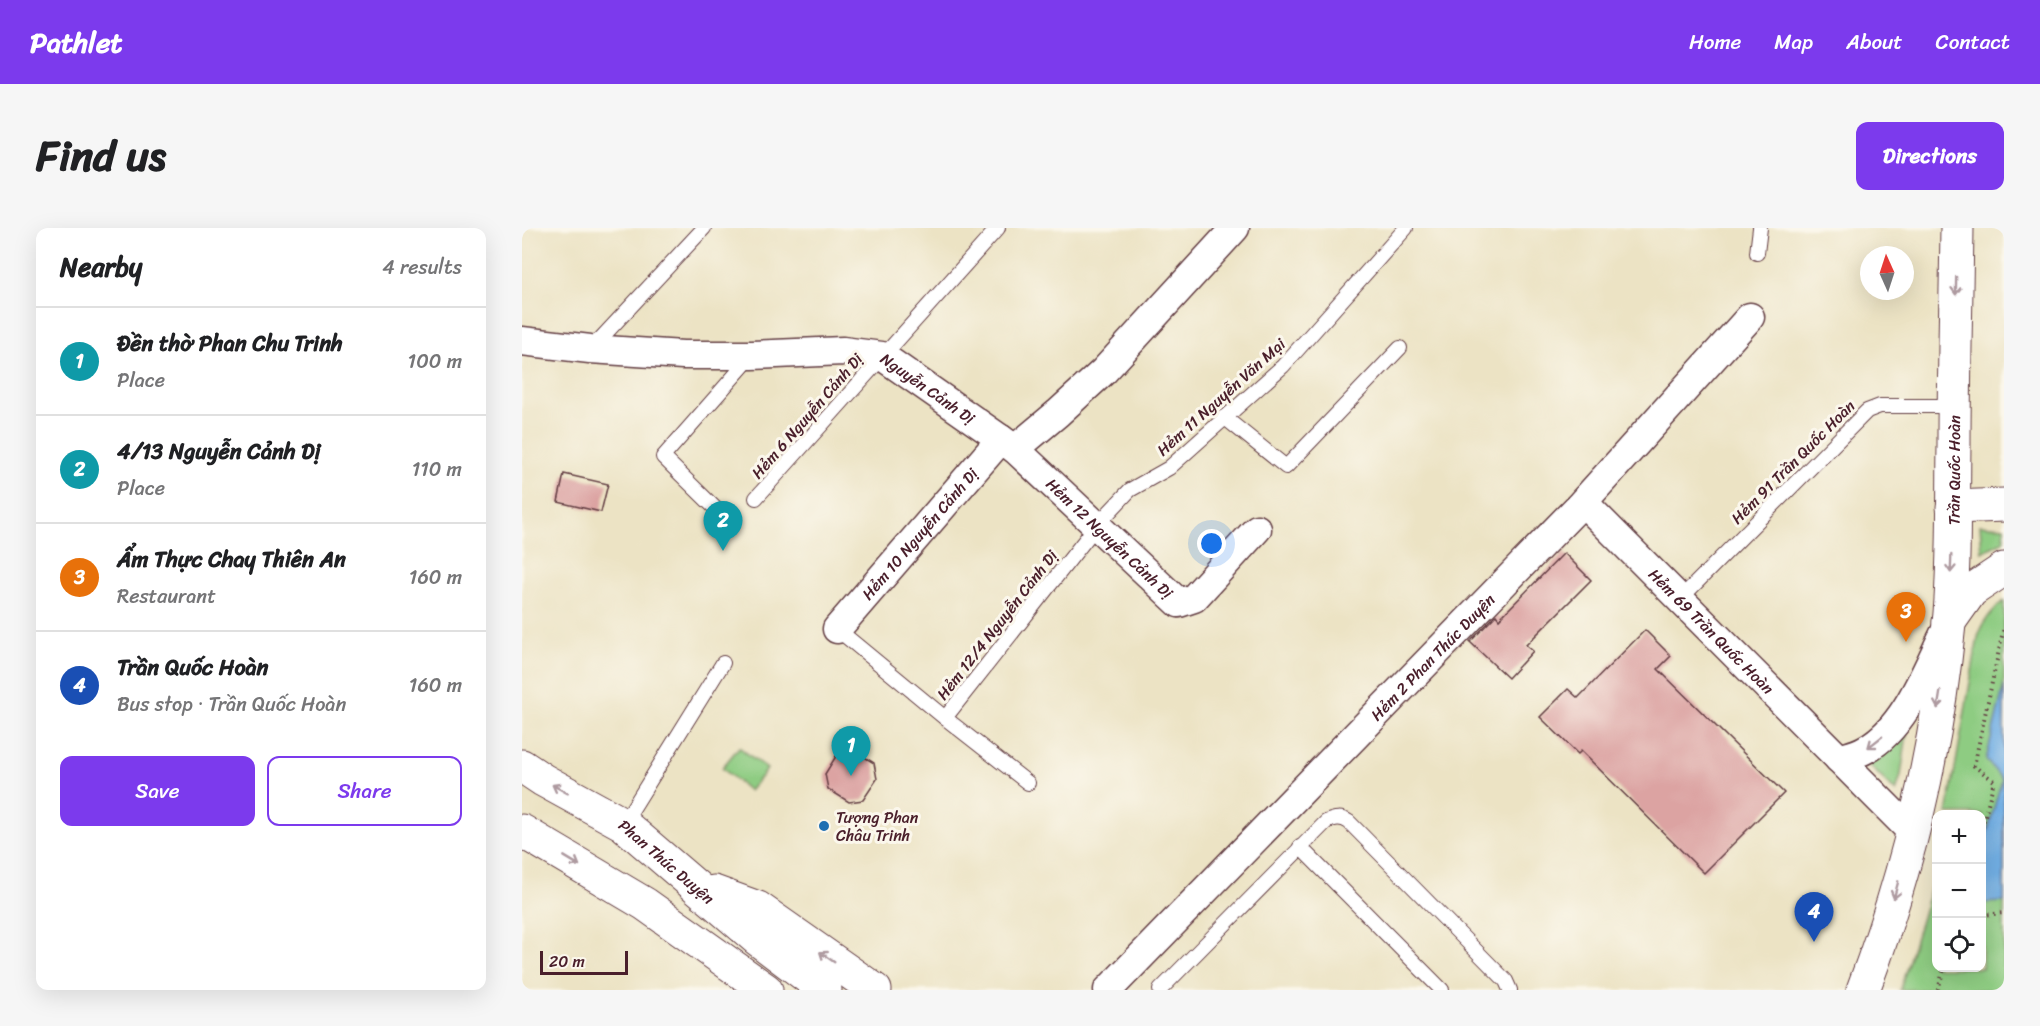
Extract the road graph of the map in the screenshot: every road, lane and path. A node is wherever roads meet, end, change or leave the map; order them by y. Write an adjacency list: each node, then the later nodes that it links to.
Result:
1 (704, 228): 11 (lane)
2 (998, 228): 13 (lane, Hẻm 6 Nguyễn Cảnh Dị)
3 (1235, 228): 16 (street)
4 (1406, 228): 15 (lane, Hẻm 11 Nguyễn Văn Mại)
5 (1760, 228): 7 (lane)
6 (1957, 228): 14 (main road, Trần Quốc Hoàn, one-way to 14)
7 (1757, 253)
8 (1750, 317): 18 (street, Hẻm 2 Phan Thúc Duyện)
9 (522, 341): 11 (street, Nguyễn Cảnh Dị)
10 (1400, 348): 15 (lane)
11 (591, 349): 12 (street, Nguyễn Cảnh Dị)
12 (752, 355): 13 (street, Nguyễn Cảnh Dị); 21 (lane)
13 (882, 356): 16 (street, Nguyễn Cảnh Dị); 17 (lane, Hẻm 6 Nguyễn Cảnh Dị)
14 (1954, 406): 20 (main road, Trần Quốc Hoàn); 25 (lane, Hẻm 91 Trần Quốc Hoàn)
15 (1224, 417): 22 (lane, Hẻm 11 Nguyễn Văn Mại)
16 (1008, 444): 22 (street, Hẻm 12 Nguyễn Cảnh Dị); 28 (street, Hẻm 10 Nguyễn Cảnh Dị)
17 (756, 498)
18 (1583, 502): 25 (street, Hẻm 69 Trần Quốc Hoàn); 46 (street, Hẻm 2 Phan Thúc Duyện)
19 (2004, 505): 20 (main road)
20 (1953, 507): 26 (main road, Trần Quốc Hoàn, one-way to 26)
21 (717, 510)
22 (1097, 525): 23 (street, Hẻm 12 Nguyễn Cảnh Dị); 30 (lane, Hẻm 12/4 Nguyễn Cảnh Dị)
23 (1257, 529)
24 (2004, 569): 26 (main road)
25 (1680, 599): 31 (street, Hẻm 69 Trần Quốc Hoàn)
26 (1949, 622): 31 (street, one-way to 31); 37 (main road, Trần Quốc Hoàn, one-way to 37)
27 (2004, 627): 34 (path)
28 (837, 629): 30 (lane)
29 (723, 663): 35 (lane)
30 (945, 718): 33 (lane, Hẻm 12/4 Nguyễn Cảnh Dị)
31 (1839, 759): 37 (street, Hẻm 69 Trần Quốc Hoàn)
32 (522, 766): 35 (main road, Phan Thúc Duyện, one-way to 32)
33 (1028, 783)
34 (1986, 812)
35 (623, 824): 39 (main road, Phan Thúc Duyện)
36 (522, 831): 43 (main road, one-way to 43)
37 (1912, 832): 50 (main road, Trần Quốc Hoàn, one-way to 50)
38 (1300, 847): 47 (lane); 48 (lane); 49 (lane)
39 (692, 884): 44 (main road); 45 (main road, Phan Thúc Duyện, one-way to 39)
40 (2004, 913): 41 (path)
41 (1986, 915)
42 (1943, 972): 51 (path)
43 (766, 990)
44 (825, 990)
45 (875, 990)
46 (1108, 990)
47 (1160, 990)
48 (1442, 990)
49 (1510, 990)
50 (1863, 990)
51 (1938, 990)

